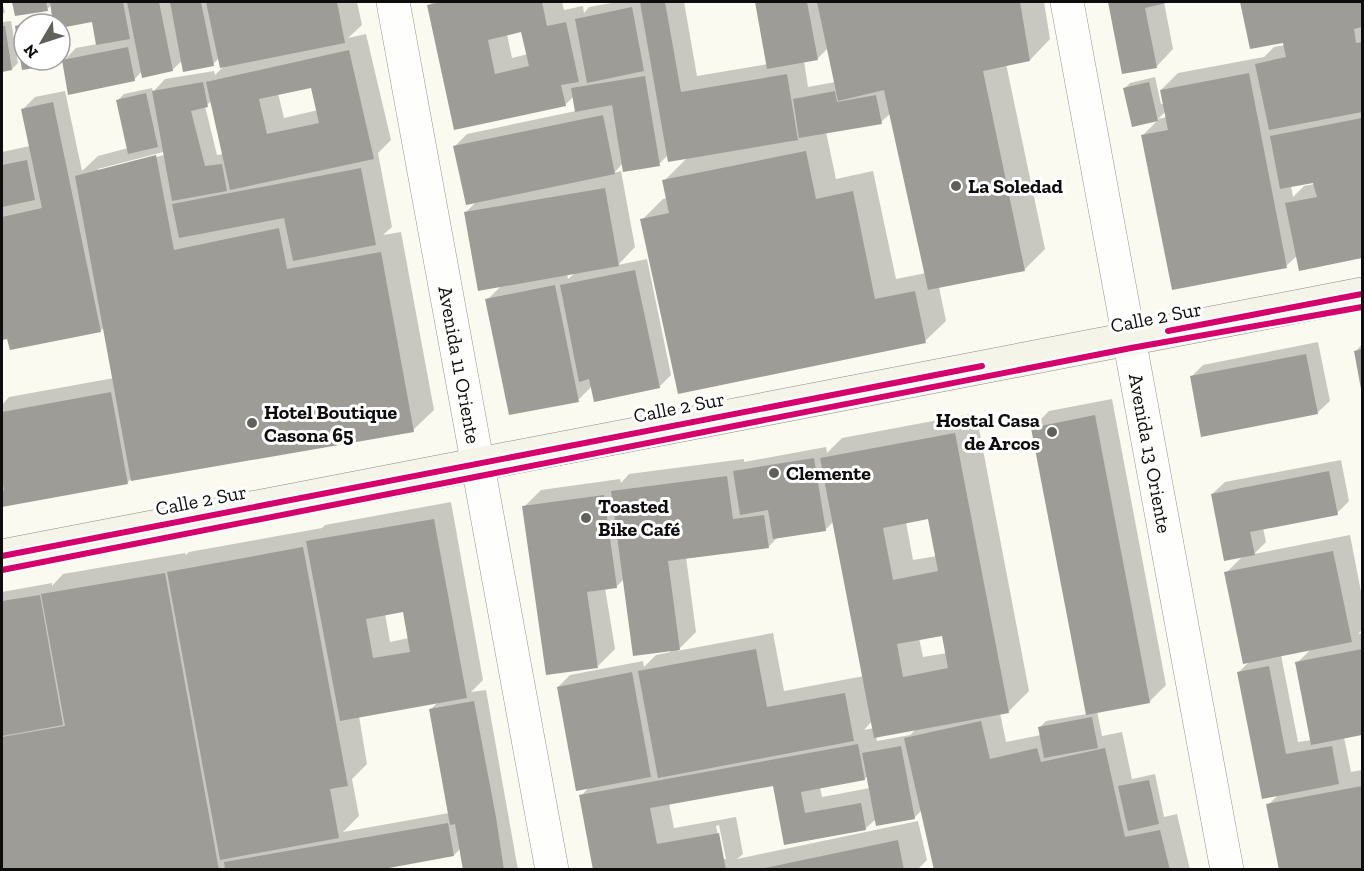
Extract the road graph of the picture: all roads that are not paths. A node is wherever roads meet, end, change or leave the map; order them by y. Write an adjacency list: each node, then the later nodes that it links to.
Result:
1 (393, 2): 5 (street, Avenida 11 Oriente)
2 (1067, 2): 4 (street, Avenida 13 Oriente)
3 (1362, 294): 4 (street, Calle 2 Sur)
4 (1129, 338): 5 (street, Calle 2 Sur); 8 (street, Avenida 13 Oriente)
5 (479, 462): 6 (street, Calle 2 Sur); 7 (street, Avenida 11 Oriente)
6 (2, 556)
7 (552, 870)
8 (1227, 870)

